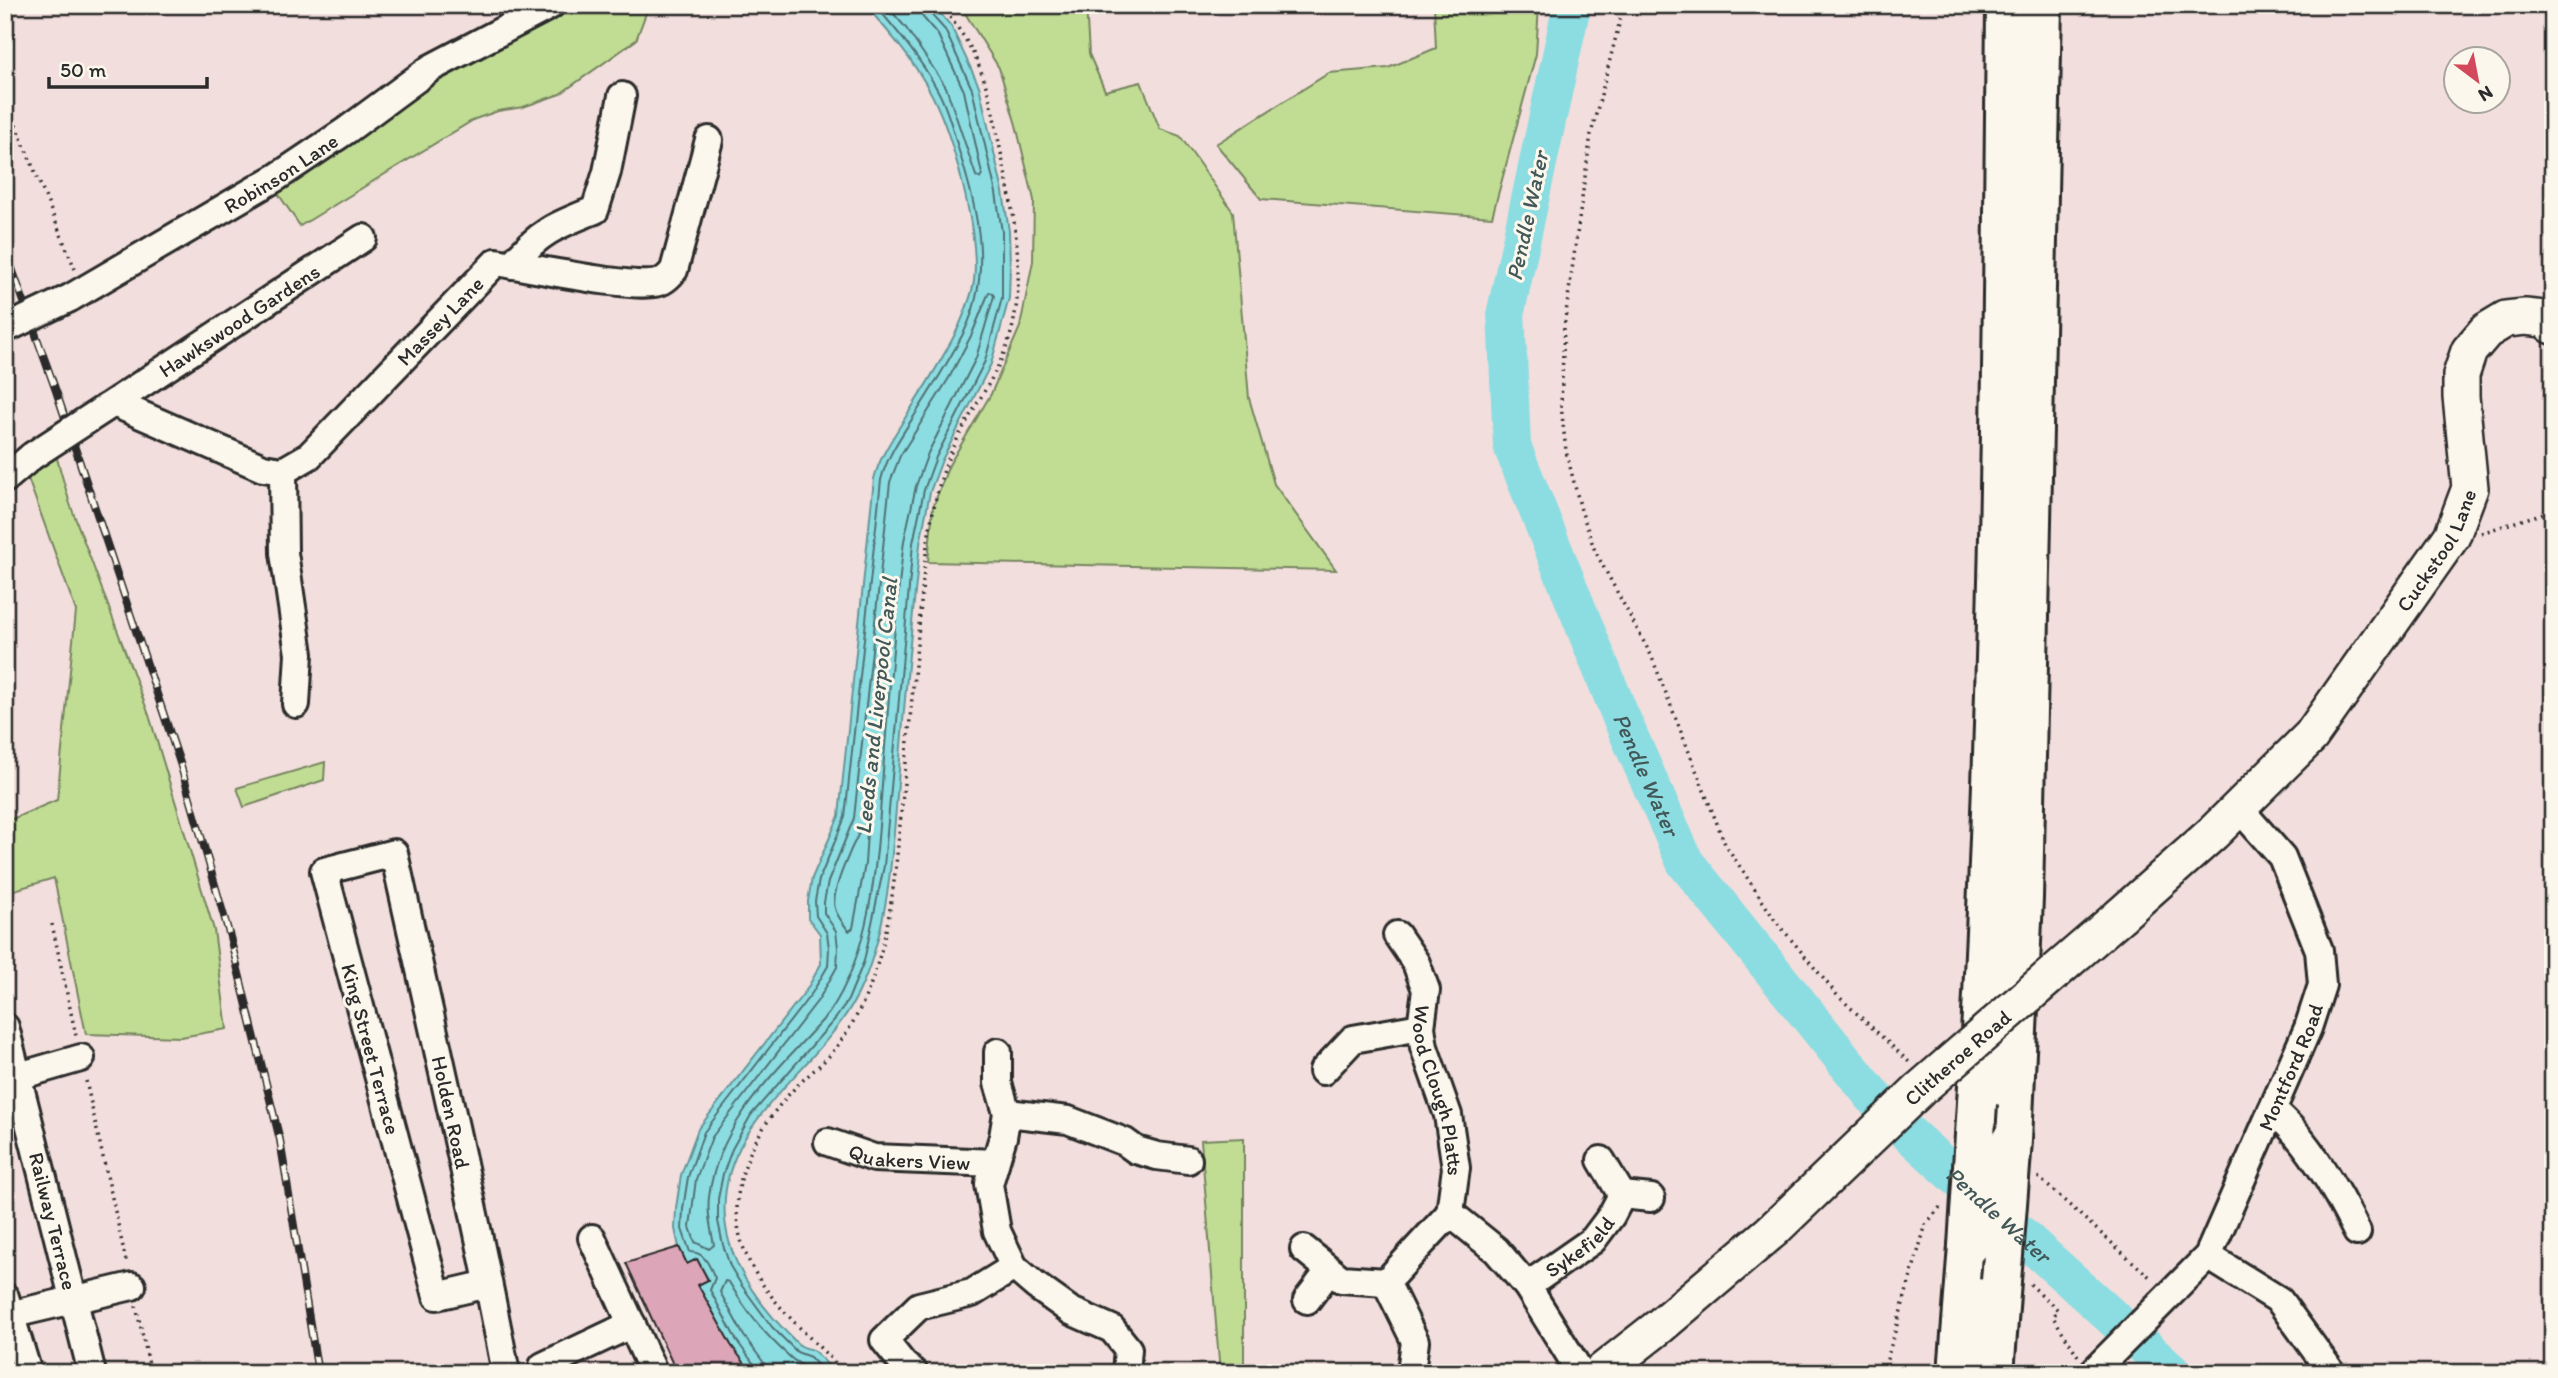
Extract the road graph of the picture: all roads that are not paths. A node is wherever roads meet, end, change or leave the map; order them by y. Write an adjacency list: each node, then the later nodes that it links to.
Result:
1 (551, 5): 9 (street, Robinson Lane, bridge)
2 (2006, 5): 58 (highway, bridge)
3 (2042, 5): 59 (highway, bridge)
4 (622, 96): 7 (street)
5 (709, 140): 7 (street, Massey Lane)
6 (363, 238): 10 (street, Hawkswood Gardens)
7 (512, 265): 11 (street, Massey Lane)
8 (2553, 326): 14 (main road, Cuckstool Lane)
9 (5, 330)
10 (110, 405): 11 (street); 12 (street, Hawkswood Gardens, bridge)
11 (283, 471): 13 (street)
12 (5, 479)
13 (296, 704)
14 (2311, 736): 15 (main road, Clitheroe Road)
15 (2238, 807): 24 (street, Montford Road); 57 (main road, Clitheroe Road, bridge)
16 (394, 853): 40 (street, Holden Road); 40 (street, King Street Terrace)
17 (1396, 934): 19 (street, Wood Clough Platts)
18 (5, 1027): 23 (street, Railway Terrace)
19 (1421, 1027): 22 (street); 32 (street, Wood Clough Platts)
20 (998, 1052): 25 (street, Quakers View)
21 (81, 1058): 23 (street)
22 (1323, 1071)
23 (12, 1079): 43 (street, Railway Terrace)
24 (2272, 1111): 33 (street); 36 (street, Montford Road)
25 (1007, 1113): 27 (street); 29 (street, Quakers View)
26 (828, 1142): 29 (street, Quakers View)
27 (1188, 1160)
28 (1601, 1160): 30 (street, Sykefield)
29 (995, 1163): 37 (street, Quakers View)
30 (1622, 1195): 31 (street, Sykefield); 42 (street, Sykefield)
31 (1651, 1198)
32 (1450, 1213): 39 (street); 42 (street)
33 (2357, 1232)
34 (592, 1237): 46 (street)
35 (1304, 1249): 38 (street)
36 (2208, 1256): 48 (street, Montford Road); 60 (street)
37 (1014, 1267): 54 (street); 55 (street, Quakers View)
38 (1329, 1271): 39 (street); 44 (street)
39 (1386, 1282): 49 (street)
40 (488, 1284): 52 (street, Holden Road)
41 (132, 1286): 43 (street)
42 (1527, 1286): 56 (street)
43 (74, 1300): 45 (street); 51 (street, Railway Terrace)
44 (1307, 1300)
45 (7, 1309): 50 (street)
46 (632, 1324): 47 (street); 53 (street)
47 (543, 1366)
48 (2094, 1371)
49 (1411, 1372)
50 (28, 1373)
51 (92, 1373)
52 (506, 1373)
53 (654, 1373)
54 (914, 1373)
55 (1126, 1373)
56 (1581, 1373)
57 (1600, 1373)
58 (1958, 1373)
59 (1994, 1373)
60 (2332, 1373)

